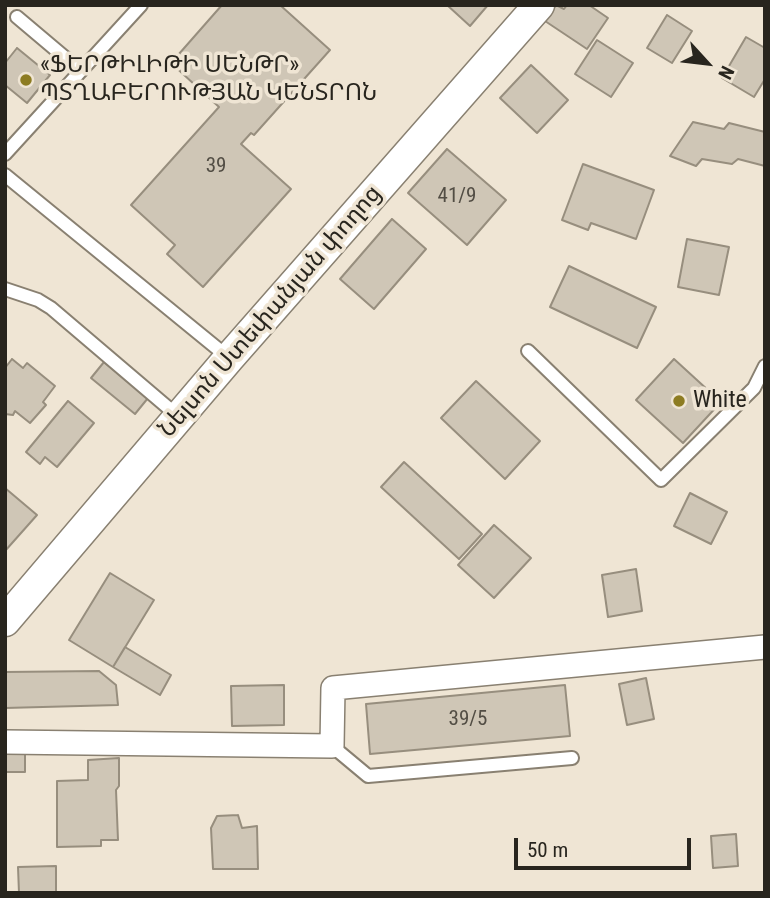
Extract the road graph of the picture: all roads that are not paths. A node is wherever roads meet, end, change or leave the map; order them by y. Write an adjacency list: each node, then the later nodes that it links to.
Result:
1 (141, 5): 4 (lane)
2 (539, 5): 9 (street, Նելսոն Ստեփանյան փողոց)
3 (18, 17): 4 (lane)
4 (81, 71): 5 (lane)
5 (5, 154)
6 (5, 176): 9 (lane)
7 (5, 289): 11 (lane)
8 (528, 351): 10 (lane)
9 (229, 358): 11 (street, Նելսոն Ստեփանյան փողոց)
10 (765, 366)
11 (179, 417): 12 (street, Նելսոն Ստեփանյան փողոց)
12 (8, 612)
13 (765, 647): 15 (street)
14 (5, 742): 15 (street)
15 (332, 746): 16 (lane)
16 (572, 758)

